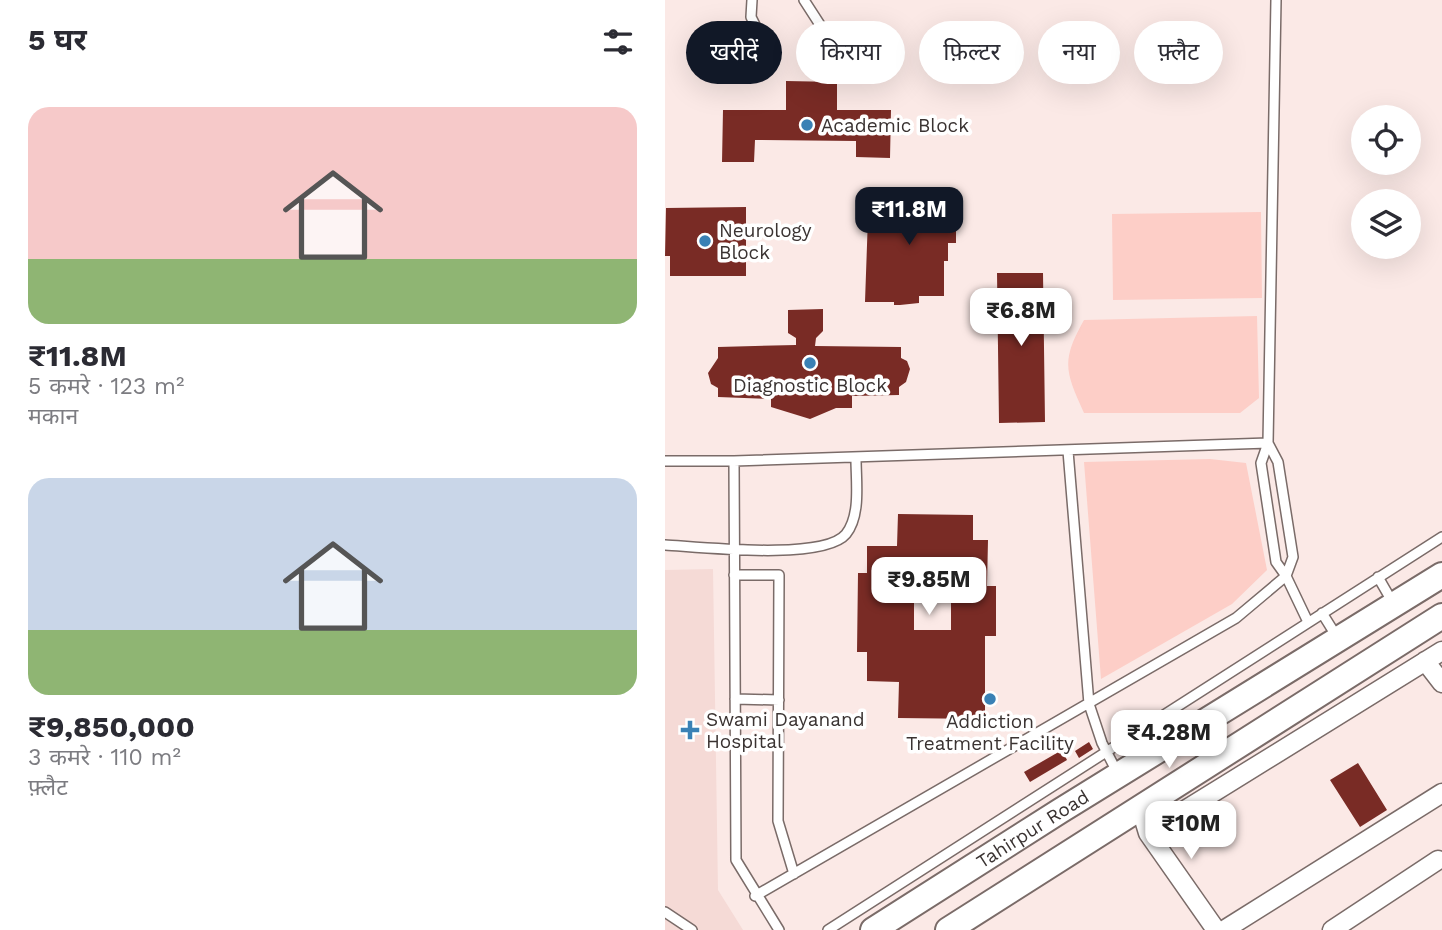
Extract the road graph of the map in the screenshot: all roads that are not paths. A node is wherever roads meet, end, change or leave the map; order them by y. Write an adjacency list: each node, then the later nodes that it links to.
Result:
1 (752, 0): 4 (lane)
2 (804, 0): 5 (lane)
3 (1276, 0): 6 (lane)
4 (753, 21)
5 (818, 21)
6 (1268, 443): 7 (lane); 16 (lane); 16 (lane)
7 (1068, 451): 8 (lane); 28 (lane)
8 (856, 460): 10 (lane); 13 (lane)
9 (665, 461): 10 (lane)
10 (734, 461): 13 (lane)
11 (1442, 537): 17 (lane)
12 (665, 545): 13 (lane)
13 (734, 550): 14 (lane)
14 (734, 575): 26 (lane); 27 (lane)
15 (1442, 575): 18 (main road, Tahirpur Road)
16 (1286, 576): 21 (lane); 28 (lane)
17 (1378, 578): 18 (lane); 19 (lane)
18 (1394, 604): 22 (main road, Tahirpur Road)
19 (1322, 614): 21 (lane); 22 (lane)
20 (1442, 616): 32 (main road, Tahirpur Road)
21 (1308, 622): 29 (lane)
22 (1338, 639): 30 (main road, Tahirpur Road)
23 (1442, 650): 24 (street)
24 (1425, 661): 25 (street); 33 (street)
25 (1442, 683)
26 (735, 699): 27 (lane); 36 (lane)
27 (779, 700): 35 (lane)
28 (1089, 704): 29 (lane); 35 (lane)
29 (1106, 751): 30 (lane); 40 (lane)
30 (1119, 775): 32 (main road); 41 (main road, Tahirpur Road)
31 (1442, 793): 44 (street)
32 (1139, 807): 33 (street); 42 (main road, Tahirpur Road)
33 (1148, 834): 43 (street)
34 (1438, 860): 45 (street)
35 (794, 874): 36 (lane)
36 (755, 896): 39 (lane)
37 (665, 912): 38 (lane)
38 (692, 930)
39 (779, 930)
40 (828, 930)
41 (873, 930)
42 (948, 930)
43 (1216, 930)
44 (1224, 930)
45 (1332, 930)

